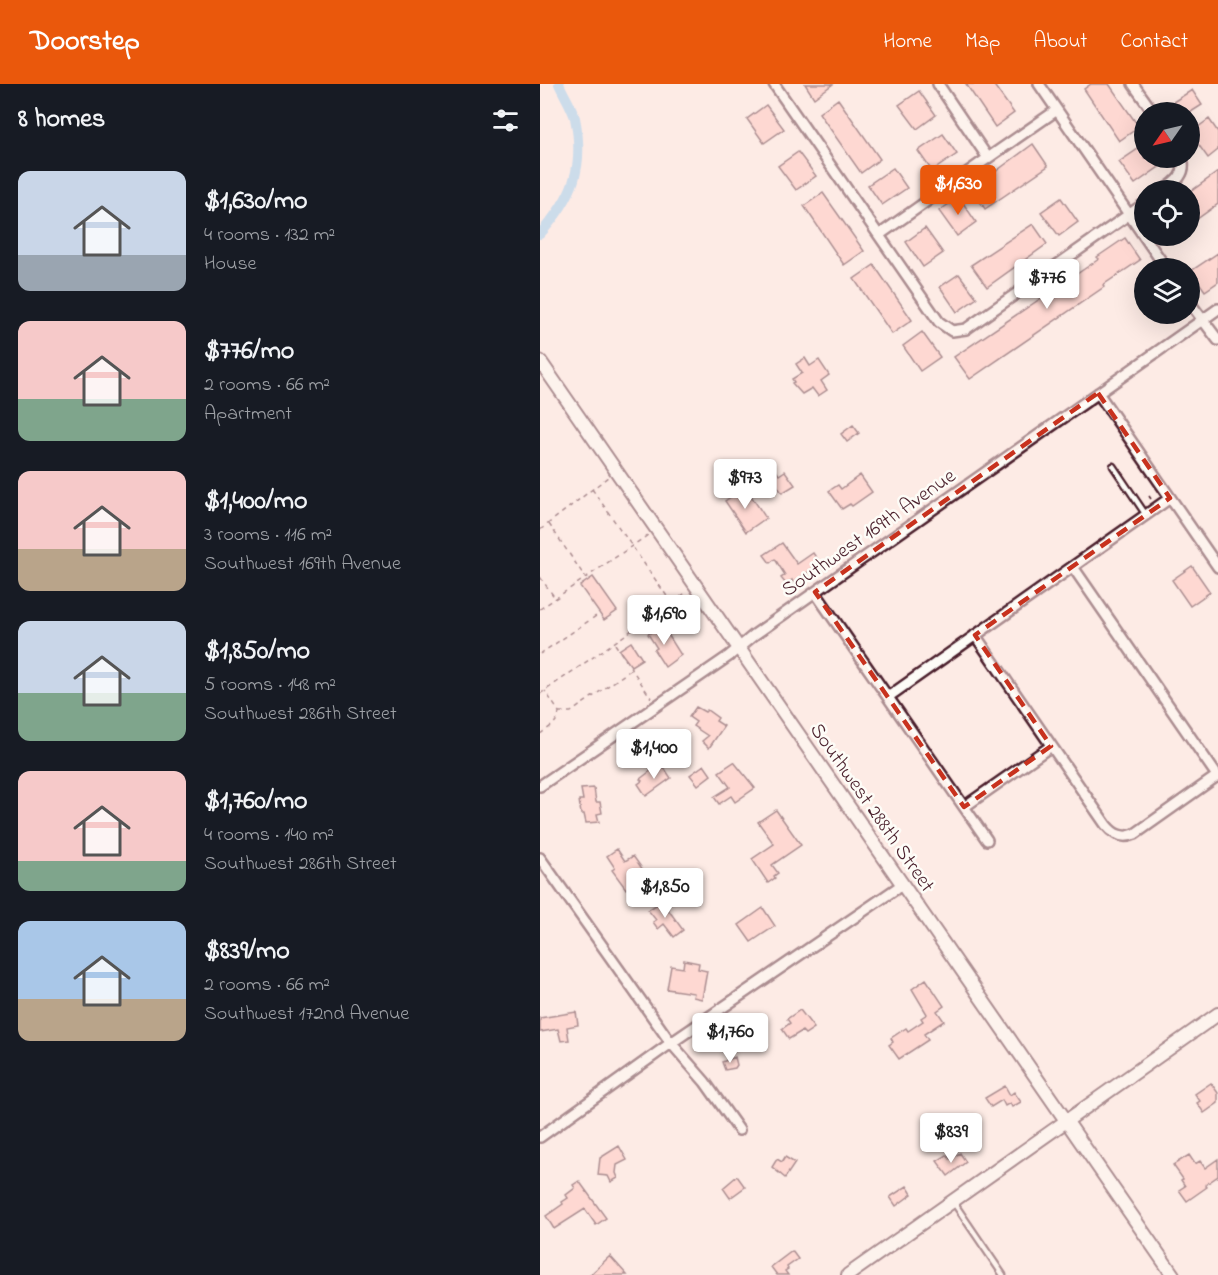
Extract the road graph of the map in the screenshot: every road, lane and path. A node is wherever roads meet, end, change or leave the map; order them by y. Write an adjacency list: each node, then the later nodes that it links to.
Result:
1 (774, 84): 10 (street)
2 (938, 84): 7 (street)
3 (1039, 84): 6 (street)
4 (1133, 84): 5 (street)
5 (1146, 102)
6 (1057, 110): 7 (street); 9 (street)
7 (988, 158): 10 (street)
8 (1134, 211): 9 (street)
9 (1129, 215): 10 (street); 11 (street)
10 (879, 235)
11 (1159, 258)
12 (1218, 309): 14 (street, Southwest 169th Avenue)
13 (1200, 316): 14 (street)
14 (1203, 320): 15 (street); 17 (street, Southwest 169th Avenue)
15 (1218, 340)
16 (540, 361): 19 (street, Southwest 288th Street)
17 (1098, 393): 22 (street); 34 (street, Southwest 169th Avenue)
18 (1113, 466): 24 (lane)
19 (616, 471): 20 (path); 26 (street, Southwest 288th Street)
20 (592, 489): 25 (path); 28 (path)
21 (1149, 496): 23 (path)
22 (1170, 498): 24 (street); 30 (street)
23 (1151, 499)
24 (1146, 515): 29 (street)
25 (548, 524): 27 (path); 32 (path)
26 (657, 529): 28 (path); 33 (street, Southwest 288th Street)
27 (540, 530)
28 (632, 546): 32 (path); 36 (path)
29 (1073, 567): 39 (street); 51 (street)
30 (1218, 567)
31 (540, 577): 35 (path)
32 (585, 578): 35 (path)
33 (696, 586): 36 (path); 41 (street, Southwest 288th Street)
34 (815, 592): 41 (street, Southwest 169th Avenue); 46 (street)
35 (556, 598): 37 (path)
36 (672, 603): 40 (path)
37 (540, 609)
38 (596, 616): 42 (path)
39 (975, 635): 46 (street); 50 (street)
40 (615, 644): 43 (path); 44 (path)
41 (739, 648): 47 (street, Southwest 169th Avenue); 56 (street, Southwest 288th Street)
42 (540, 654)
43 (632, 669): 47 (path); 48 (path)
44 (545, 691): 45 (path); 48 (path)
45 (540, 694)
46 (888, 697): 53 (street)
47 (656, 705): 52 (street, Southwest 169th Avenue)
48 (559, 712): 49 (path)
49 (540, 734)
50 (1051, 746): 51 (street); 53 (street)
51 (1217, 777)
52 (540, 786)
53 (964, 807): 54 (street)
54 (987, 840)
55 (540, 858): 58 (street)
56 (903, 884): 58 (street); 59 (street, Southwest 288th Street)
57 (1218, 1014): 59 (street)
58 (671, 1043): 60 (street); 61 (street)
59 (1067, 1121): 62 (street); 65 (street, Southwest 288th Street)
60 (739, 1130)
61 (540, 1137)
62 (952, 1201): 63 (street); 64 (lane)
63 (848, 1275)
64 (1003, 1275)
65 (1173, 1275)

